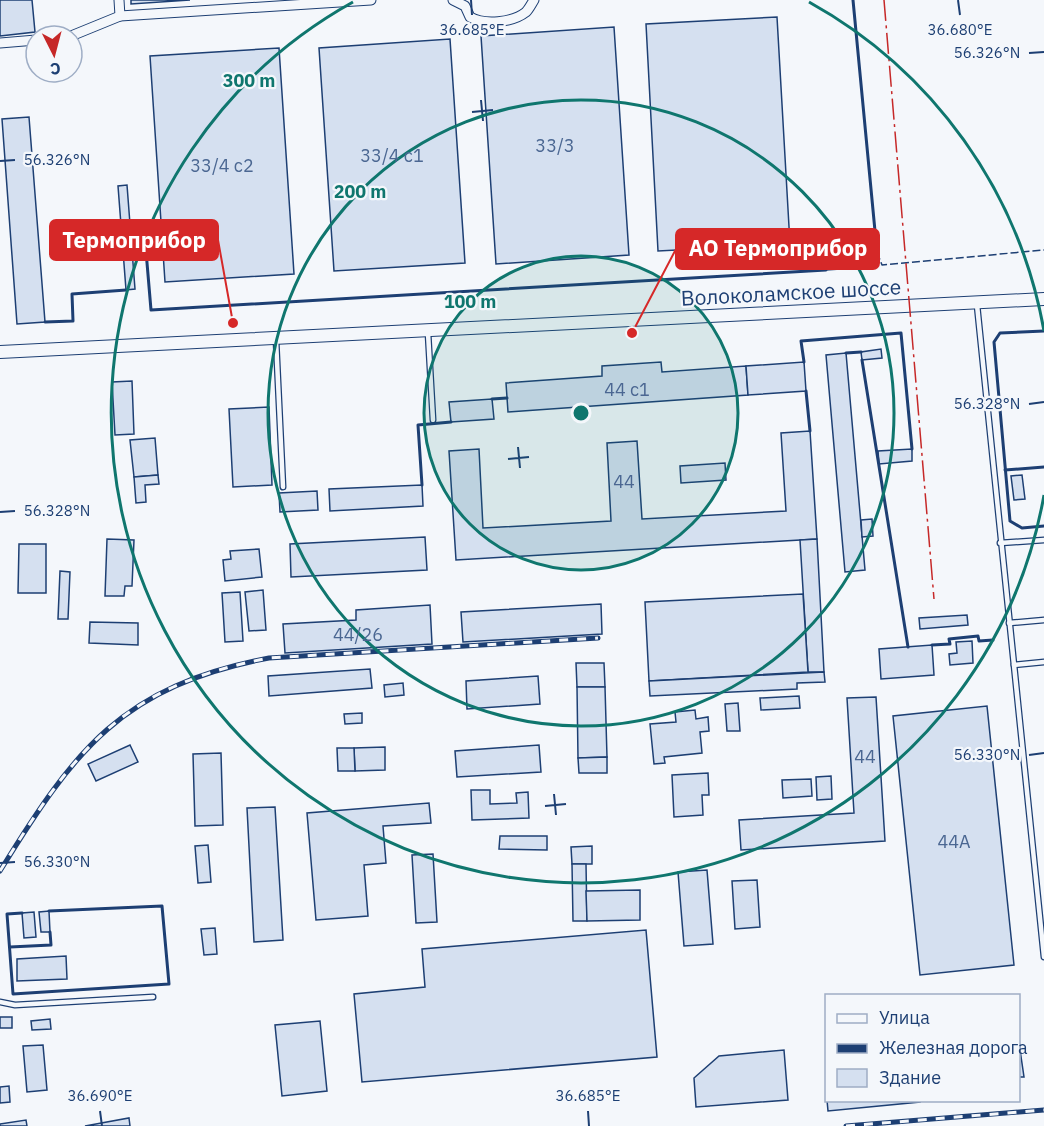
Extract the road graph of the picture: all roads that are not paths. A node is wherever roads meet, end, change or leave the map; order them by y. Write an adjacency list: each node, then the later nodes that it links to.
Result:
1 (119, 0): 5 (street)
2 (371, 0): 5 (street)
3 (453, 0): 4 (street)
4 (534, 0)
5 (120, 16): 6 (street)
6 (84, 31)
7 (24, 41): 8 (street)
8 (0, 44)
9 (1044, 299): 10 (street, Волоколамское шоссе)
10 (976, 302): 11 (street, Волоколамское шоссе); 17 (lane)
11 (428, 330): 12 (street, Волоколамское шоссе); 14 (lane)
12 (276, 338): 13 (street, Волоколамское шоссе); 15 (lane)
13 (0, 352)
14 (434, 420)
15 (283, 487)
16 (1044, 540): 17 (lane)
17 (1000, 543): 19 (lane)
18 (1044, 620): 19 (lane)
19 (1009, 623): 21 (lane)
20 (1044, 662): 21 (lane)
21 (1014, 665): 23 (lane)
22 (1044, 890): 23 (lane)
23 (1038, 891): 24 (lane)
24 (1044, 957)
25 (153, 997): 26 (lane)
26 (0, 1002)

